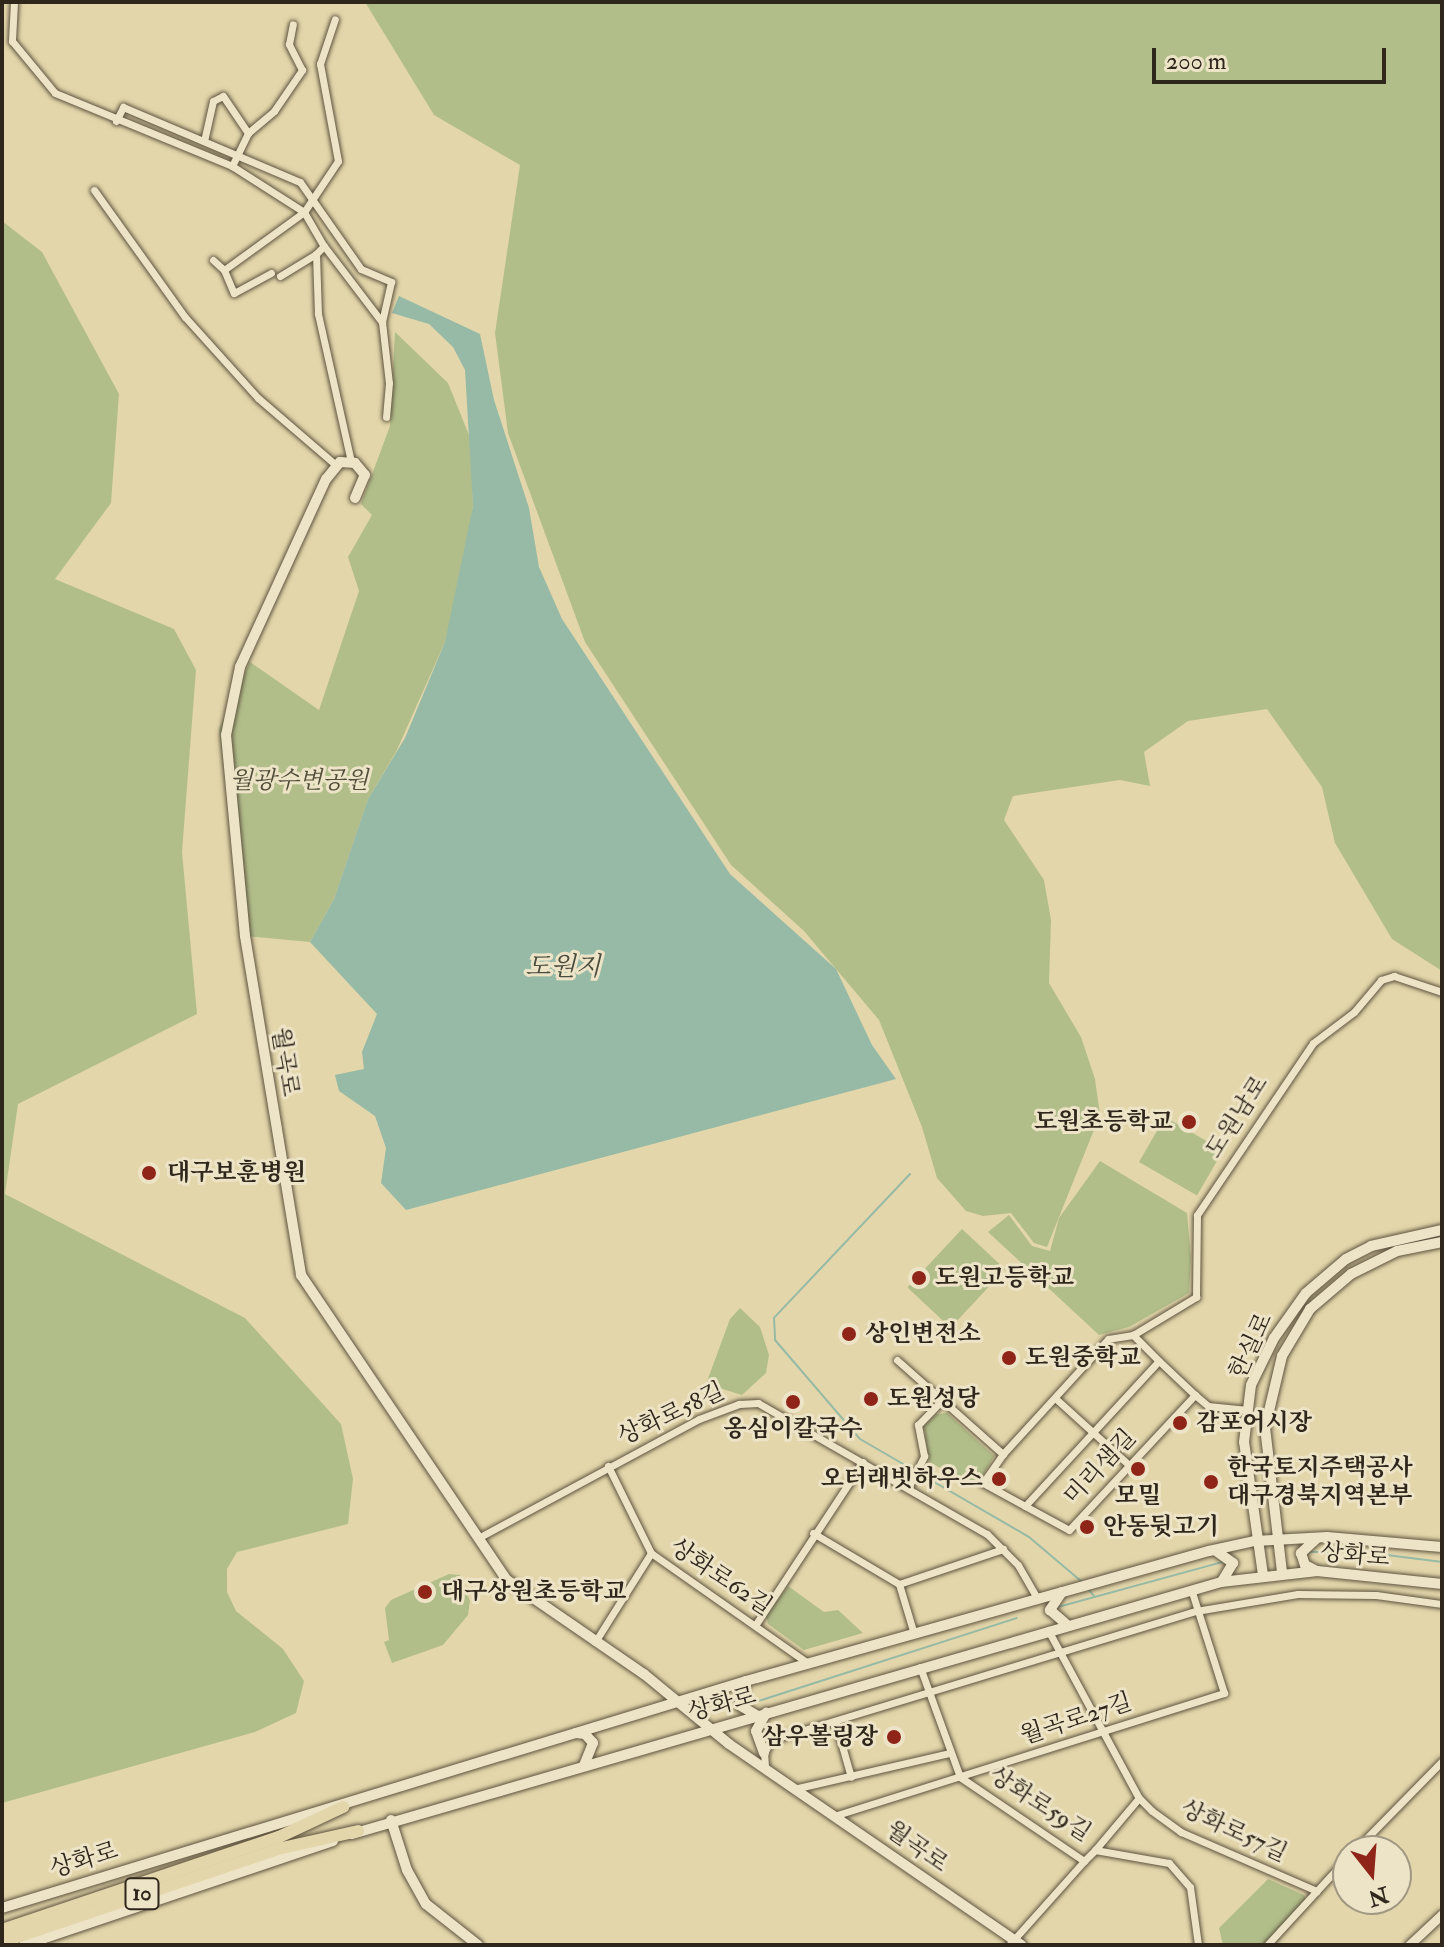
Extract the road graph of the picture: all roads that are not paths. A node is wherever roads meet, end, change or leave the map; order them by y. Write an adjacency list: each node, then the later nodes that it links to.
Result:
1 (14, 2): 4 (street)
2 (335, 19): 10 (street)
3 (293, 24): 5 (street)
4 (116, 121): 6 (street); 8 (street)
5 (248, 133): 6 (street); 7 (street)
6 (204, 141): 7 (street)
7 (237, 153): 8 (street); 10 (street)
8 (232, 166): 11 (street)
9 (94, 190): 21 (street)
10 (315, 197): 11 (street); 18 (street)
11 (304, 212): 12 (street); 15 (street)
12 (324, 246): 13 (street); 18 (street)
13 (316, 254): 17 (street); 20 (street)
14 (213, 260): 15 (street)
15 (224, 270): 16 (street)
16 (271, 273)
17 (280, 276)
18 (382, 322): 19 (street)
19 (386, 417)
20 (351, 462): 21 (main road); 22 (main road)
21 (337, 466): 42 (main road, 월곡로)
22 (355, 498)
23 (1442, 992): 26 (street, 도원남로)
24 (1442, 1230): 32 (main road, 한실로)
25 (1442, 1242): 43 (main road, 한실로)
26 (1133, 1335): 28 (street); 30 (street, 미리샘길)
27 (897, 1360): 31 (street)
28 (1159, 1361): 29 (street); 33 (street, 미리샘길)
29 (1195, 1395): 32 (street); 36 (street, 미리샘길)
30 (1055, 1398): 33 (street); 34 (street, 미리샘길)
31 (942, 1400): 34 (street); 38 (street)
32 (1248, 1410): 44 (main road, 한실로)
33 (1092, 1432): 36 (street); 39 (street, 미리샘길)
34 (1003, 1454): 39 (street, 미리샘길)
35 (863, 1462): 37 (street, 상화로58길); 38 (street, 상화로58길); 40 (street)
36 (1129, 1465): 39 (street, 미리샘길)
37 (608, 1466): 42 (street, 상화로58길); 48 (street, 상화로62길)
38 (908, 1488): 46 (street, 상화로58길)
39 (1025, 1506)
40 (813, 1533): 53 (street); 60 (street)
41 (1322, 1537): 43 (main road, 상화로 / 10); 45 (main road, 상화로 / 10); 49 (main road)
42 (478, 1538): 64 (main road, 월곡로)
43 (1278, 1539): 44 (main road, 상화로 / 10); 50 (main road, 한실로)
44 (1255, 1541): 47 (main road, 상화로 / 10); 51 (main road, 한실로)
45 (1442, 1547)
46 (1003, 1549): 53 (street); 57 (street, 상화로58길)
47 (1212, 1550): 52 (main road); 56 (main road, 상화로 / 10)
48 (651, 1553): 60 (street, 상화로62길); 64 (street)
49 (1317, 1571): 50 (main road, 상화로 / 10); 54 (main road, 상화로 / 10)
50 (1282, 1572): 51 (main road, 상화로 / 10)
51 (1263, 1575): 52 (main road, 상화로 / 10)
52 (1221, 1582): 55 (main road, 상화로 / 10)
53 (899, 1584): 63 (street)
54 (1442, 1584)
55 (1191, 1589): 59 (street, 월곡로27길); 61 (main road, 상화로 / 10)
56 (1063, 1590): 57 (main road, 상화로 / 10); 61 (main road)
57 (1037, 1598): 63 (main road, 상화로 / 10)
58 (1442, 1604): 59 (street)
59 (1196, 1611): 65 (street); 74 (street, 월곡로27길)
60 (756, 1624): 66 (street, 상화로62길)
61 (1066, 1624): 62 (main road, 상화로 / 10)
62 (1048, 1630): 65 (street, 상화로57길); 67 (main road, 상화로 / 10)
63 (914, 1634): 66 (main road, 상화로 / 10)
64 (595, 1642): 70 (main road, 월곡로)
65 (1059, 1654): 69 (street); 74 (street, 상화로57길)
66 (809, 1664): 68 (main road, 상화로 / 10)
67 (920, 1667): 69 (street, 상화로59길); 71 (main road, 상화로 / 10)
68 (746, 1681): 70 (main road, 상화로 / 10); 71 (main road)
69 (930, 1691): 72 (street); 77 (street, 상화로59길)
70 (678, 1703): 73 (main road, 월곡로); 75 (main road, 상화로 / 10)
71 (762, 1714): 73 (main road, 상화로 / 10); 76 (main road)
72 (835, 1721): 76 (street); 81 (street)
73 (708, 1727): 79 (main road, 상화로 / 10); 80 (main road, 월곡로)
74 (1103, 1730): 82 (street, 월곡로27길); 84 (street, 상화로57길)
75 (576, 1733): 79 (main road); 85 (main road, 상화로 / 10)
76 (764, 1753): 80 (street)
77 (950, 1753): 81 (street); 82 (street, 상화로59길)
78 (1442, 1761): 89 (street)
79 (584, 1765): 87 (main road, 상화로 / 10)
80 (765, 1766): 83 (main road, 월곡로)
81 (851, 1777): 83 (street)
82 (960, 1777): 86 (street, 월곡로27길); 92 (street, 상화로59길)
83 (798, 1788): 86 (main road, 월곡로)
84 (1139, 1798): 91 (street); 94 (street, 상화로57길)
85 (343, 1807): 90 (highway); 95 (main road, 상화로 / 10)
86 (837, 1815): 99 (main road, 월곡로)
87 (391, 1820): 88 (main road, 상화로 / 10); 101 (main road)
88 (358, 1831): 90 (highway); 100 (main road, 상화로 / 10)
89 (1370, 1835)
90 (281, 1842): 97 (highway, 10); 98 (highway, 10)
91 (1095, 1850): 92 (street, 상화로59길); 102 (street, 상화로59길)
92 (1084, 1861): 99 (street, 월곡로)
93 (1332, 1875): 94 (street)
94 (1317, 1891): 103 (street)
95 (2, 1908)
96 (1442, 1914): 104 (street)
97 (2, 1930)
98 (2, 1942)
99 (1015, 1943)
100 (24, 1945)
101 (478, 1945)
102 (1198, 1945)
103 (1267, 1945)
104 (1409, 1945)

